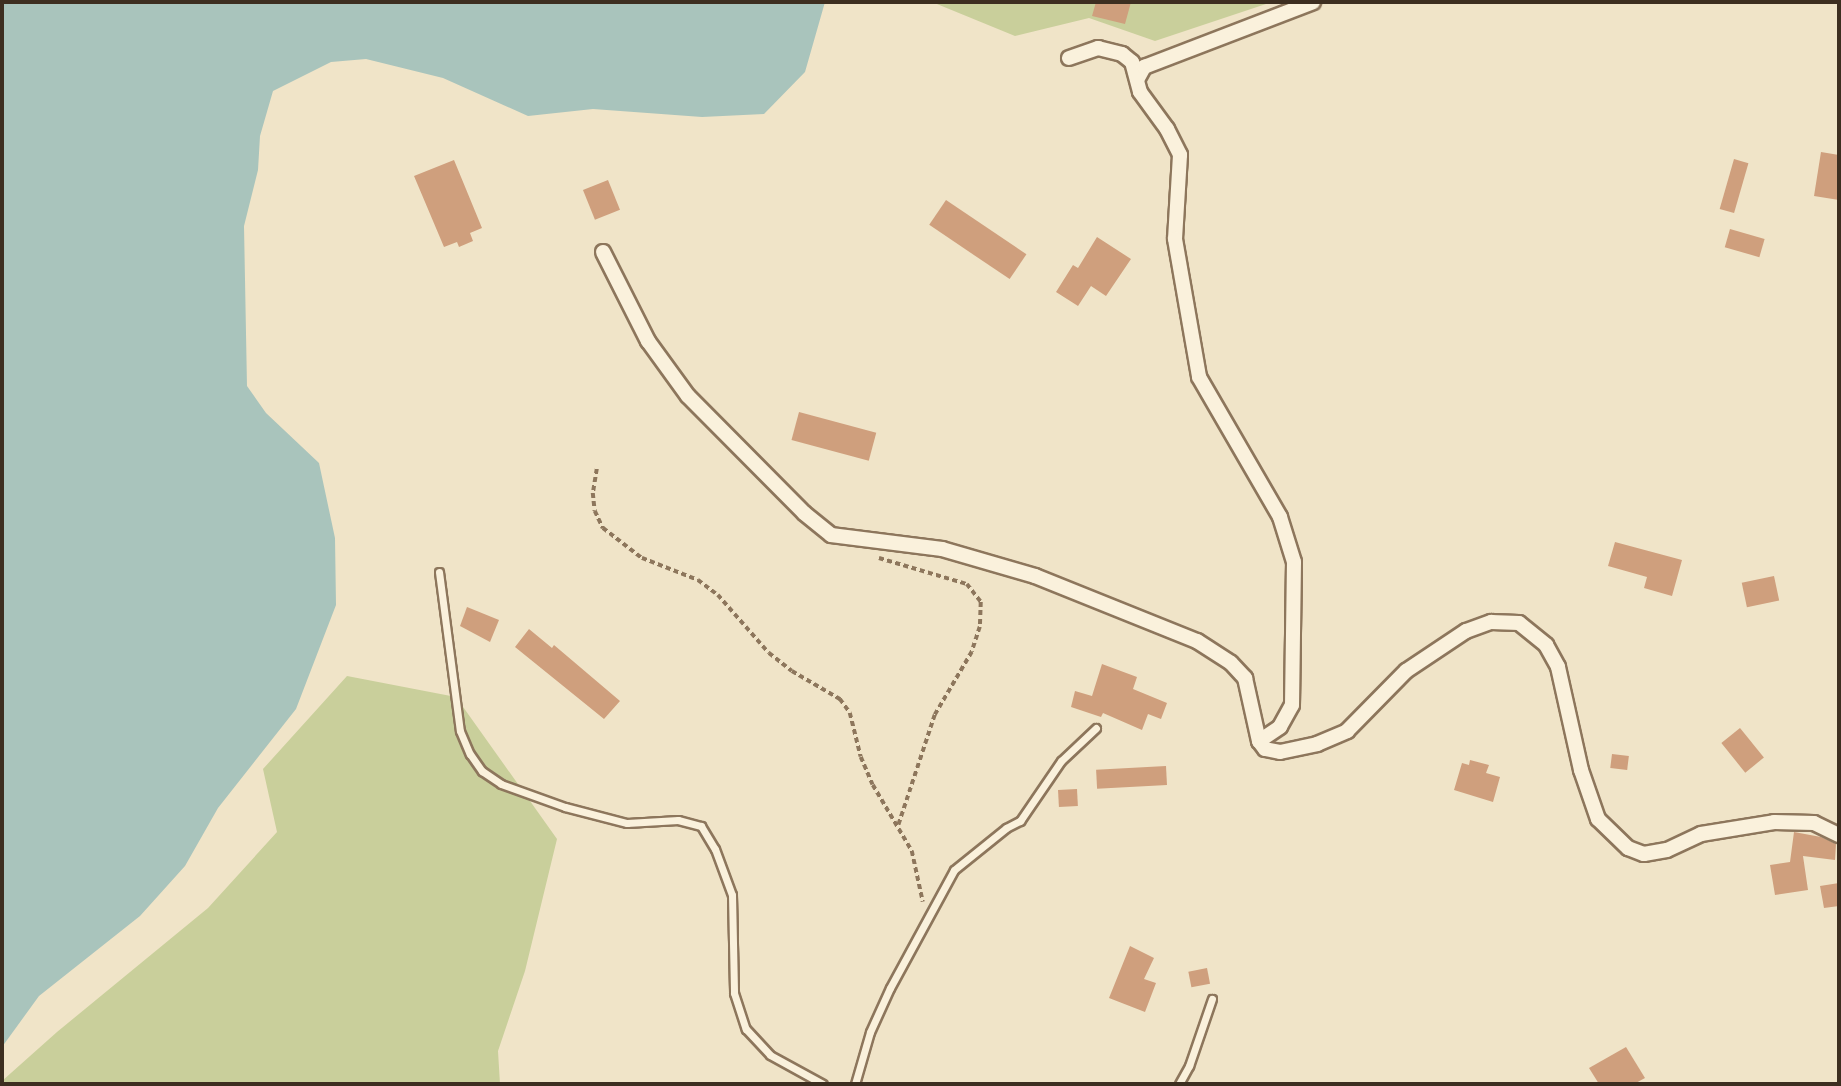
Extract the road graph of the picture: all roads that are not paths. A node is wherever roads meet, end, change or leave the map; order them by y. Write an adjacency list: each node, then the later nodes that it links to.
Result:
1 (1313, 2): 3 (street)
2 (1069, 58): 3 (street)
3 (1138, 78): 7 (street)
4 (603, 252): 7 (street)
5 (439, 572): 10 (lane)
6 (1096, 728): 11 (lane)
7 (1259, 741): 8 (street)
8 (1839, 835)
9 (1212, 999): 12 (lane)
10 (823, 1084)
11 (855, 1084)
12 (1179, 1084)

